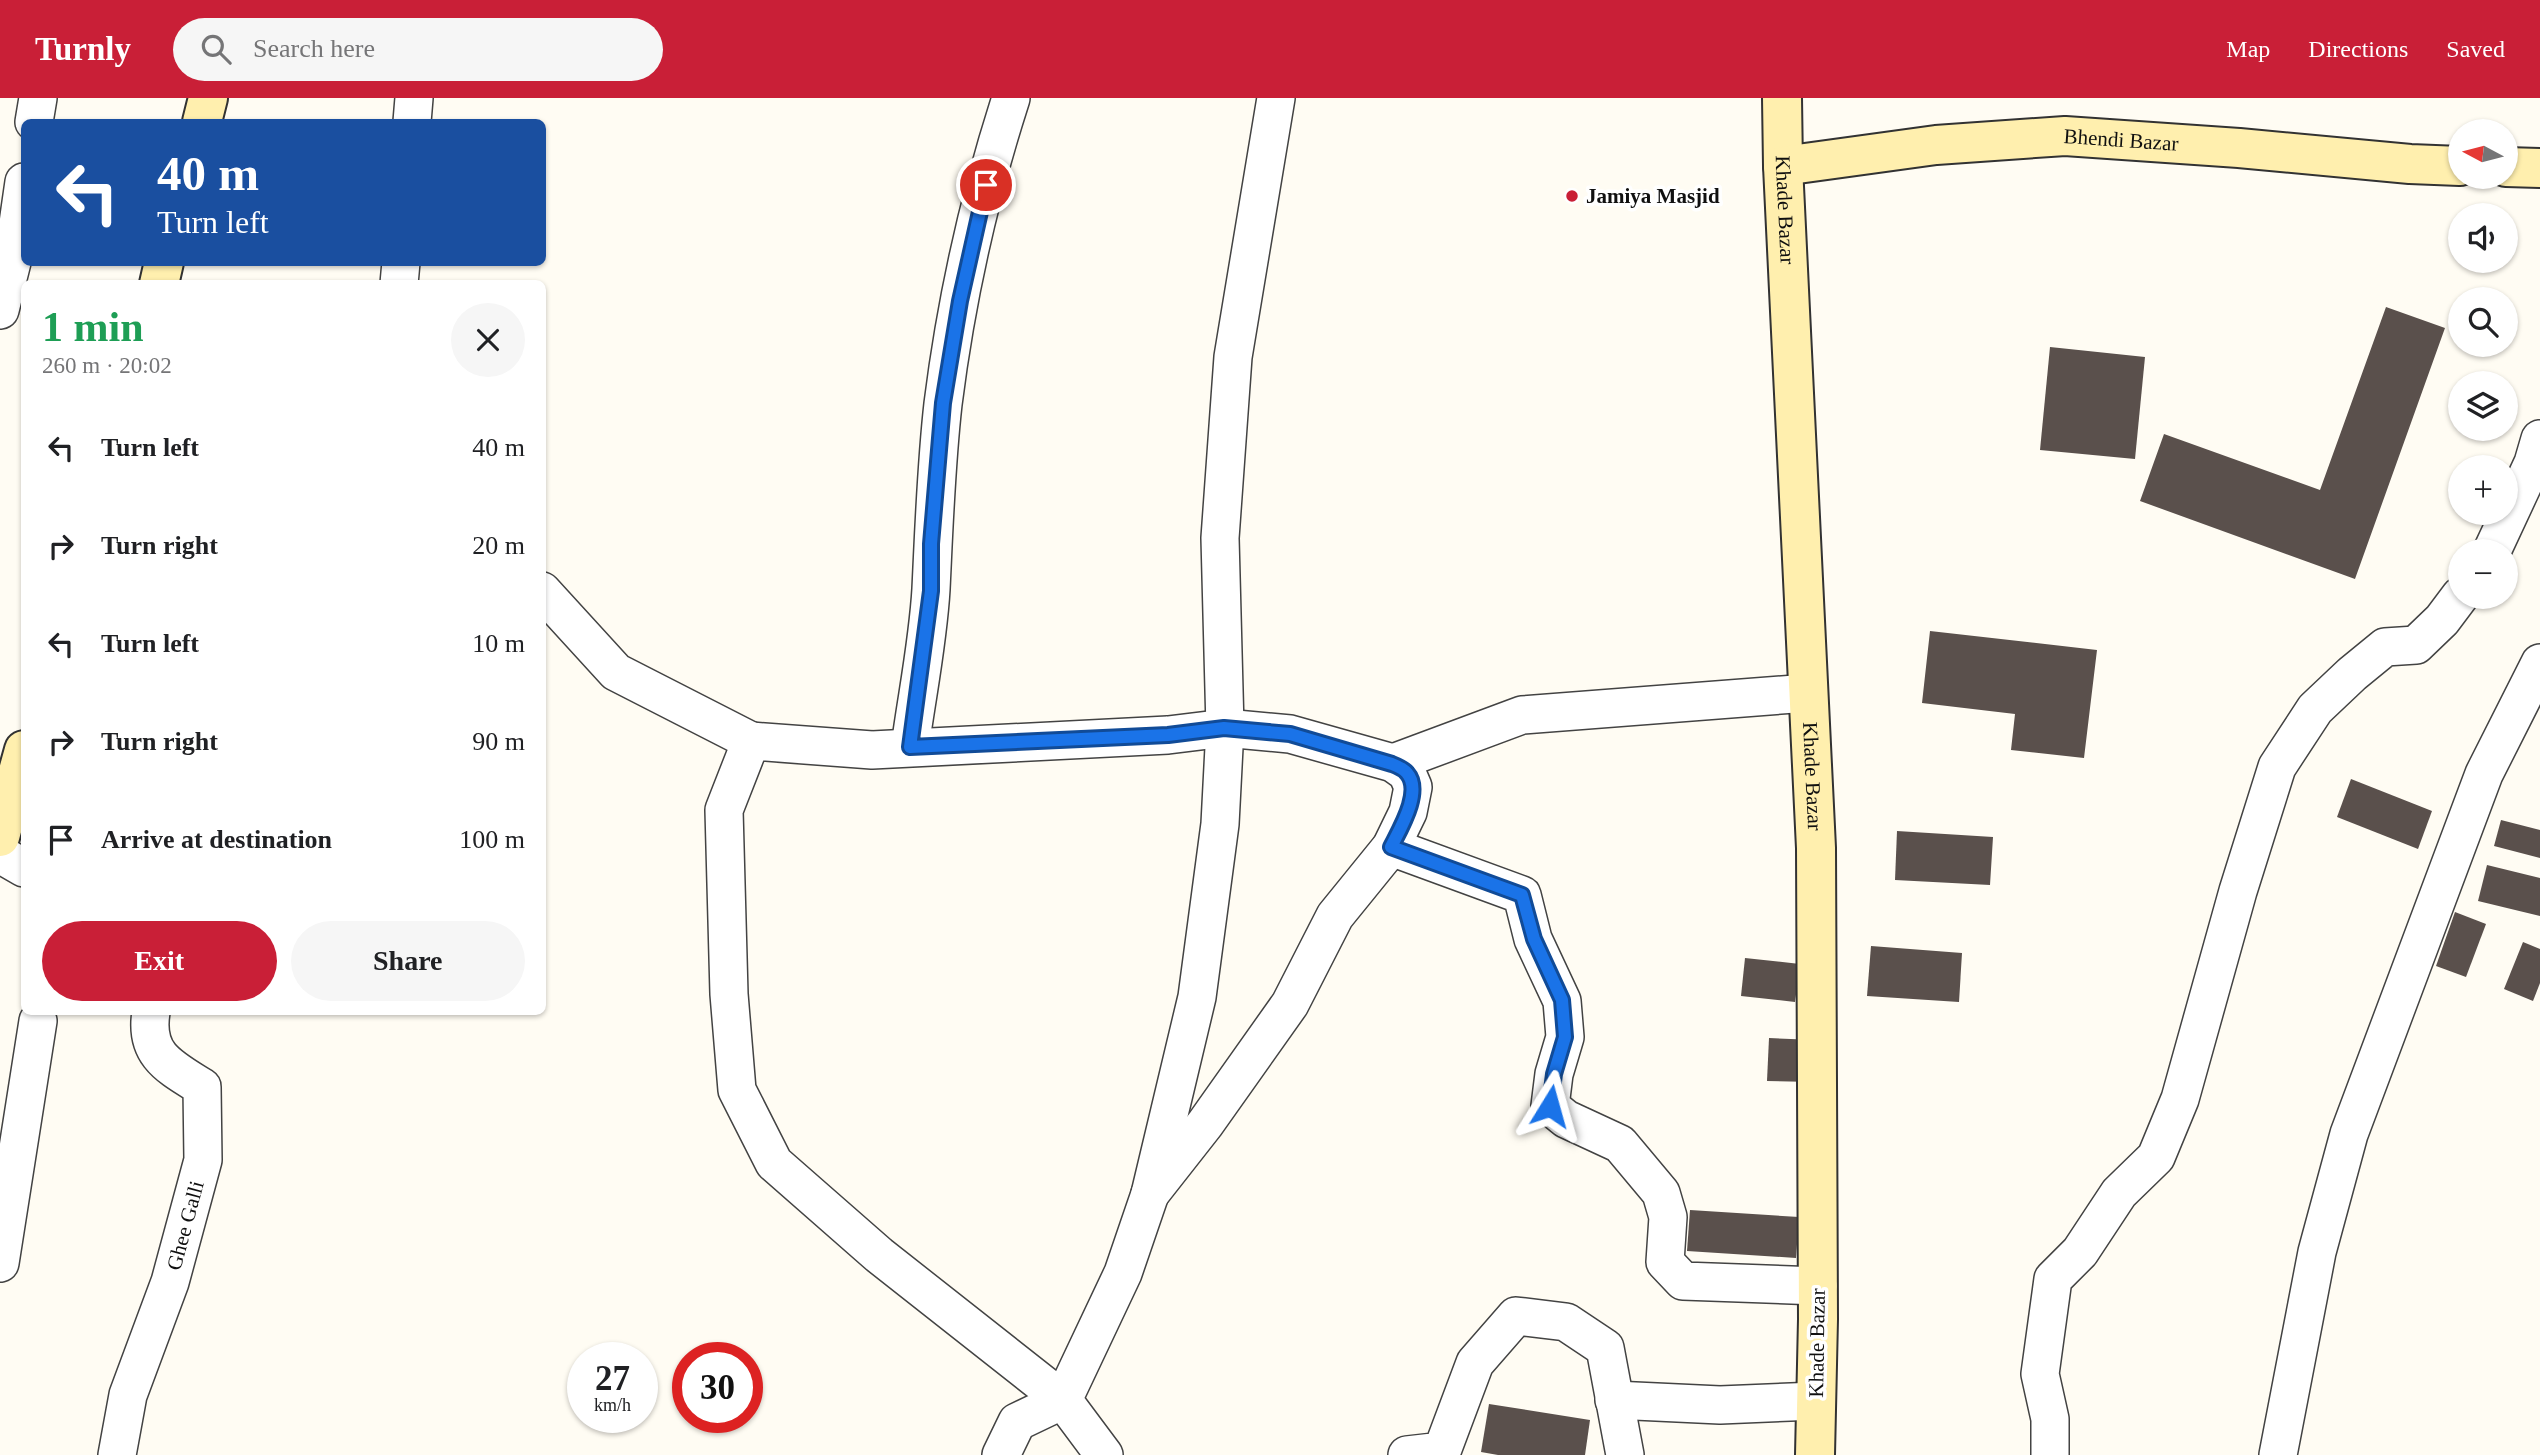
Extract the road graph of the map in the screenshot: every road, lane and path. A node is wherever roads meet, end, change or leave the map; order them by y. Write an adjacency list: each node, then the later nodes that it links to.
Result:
1 (38, 98): 7 (street)
2 (208, 98): 8 (main road)
3 (414, 98): 9 (street)
4 (1011, 98): 24 (street)
5 (1276, 98): 22 (street)
6 (1782, 98): 10 (main road, Khade Bazar)
7 (34, 119)
8 (203, 119)
9 (412, 119)
10 (1783, 166): 11 (main road, Bhendi Bazar); 21 (main road, Khade Bazar)
11 (2448, 166)
12 (2518, 167): 13 (main road)
13 (2540, 168)
14 (21, 203): 15 (street)
15 (0, 310)
16 (2540, 439): 17 (street)
17 (2498, 539)
18 (546, 595): 23 (street)
19 (2450, 609): 45 (street)
20 (2540, 663): 46 (street)
21 (1808, 693): 26 (street); 35 (main road, Khade Bazar)
22 (1224, 728): 24 (street); 26 (street); 33 (street)
23 (751, 741): 24 (street); 36 (street)
24 (910, 747)
25 (21, 761): 27 (main road)
26 (1392, 764): 28 (street)
27 (0, 837)
28 (1391, 847): 33 (street); 35 (street)
29 (0, 854): 30 (street)
30 (21, 866)
31 (151, 1015): 39 (street, Ghee Galli)
32 (38, 1021): 34 (street)
33 (1150, 1194): 36 (street)
34 (0, 1263)
35 (1818, 1286): 38 (main road, Khade Bazar)
36 (1063, 1400): 40 (street); 41 (street)
37 (1614, 1400): 38 (street); 42 (street); 43 (street)
38 (1816, 1401): 44 (main road, Khade Bazar)
39 (117, 1455)
40 (1001, 1455)
41 (1104, 1455)
42 (1407, 1455)
43 (1625, 1455)
44 (1815, 1455)
45 (2050, 1455)
46 (2278, 1455)

